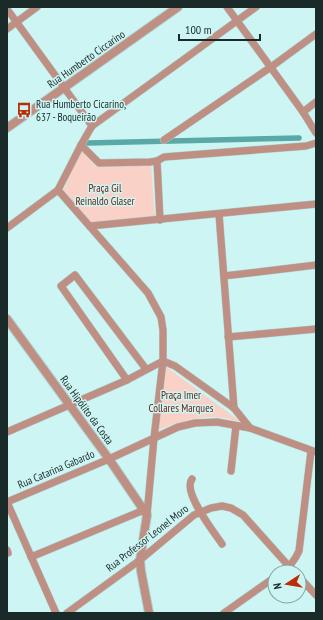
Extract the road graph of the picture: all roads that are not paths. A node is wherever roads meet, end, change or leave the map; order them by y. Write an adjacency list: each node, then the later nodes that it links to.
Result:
1 (37, 7): 7 (street)
2 (178, 7): 11 (street, Rua Humberto Ciccarino)
3 (227, 7): 6 (street)
4 (256, 7): 6 (street)
5 (7, 9): 7 (street)
6 (237, 21): 10 (street); 14 (street)
7 (16, 22): 8 (street); 11 (street)
8 (7, 28)
9 (316, 34): 10 (street)
10 (271, 67): 13 (street); 17 (street)
11 (64, 88): 14 (street); 15 (street, Rua Humberto Ciccarino)
12 (316, 102): 13 (street)
13 (303, 112): 16 (street)
14 (92, 126): 19 (street)
15 (7, 128)
16 (316, 134)
17 (164, 140)
18 (316, 143): 20 (street)
19 (81, 145): 20 (street); 21 (street)
20 (156, 161): 24 (street)
21 (58, 190): 25 (street); 26 (street)
22 (316, 204): 23 (street)
23 (219, 214): 24 (street); 28 (street)
24 (160, 220): 25 (street)
25 (90, 226): 32 (street)
26 (7, 228)
27 (316, 265): 28 (street)
28 (224, 276): 31 (street)
29 (7, 319): 35 (street, Rua Hipólito da Costa)
30 (316, 329): 31 (street)
31 (228, 337): 36 (street)
32 (163, 361): 33 (street); 36 (street); 40 (street)
33 (146, 369): 34 (street); 34 (street)
34 (127, 380): 35 (street)
35 (70, 405): 39 (street); 42 (street, Rua Hipólito da Costa)
36 (234, 408): 38 (street)
37 (236, 426): 38 (street, Rua Catarina Gabardo); 40 (street, Rua Catarina Gabardo); 43 (street)
38 (250, 428): 41 (street, Rua Catarina Gabardo)
39 (7, 432)
40 (154, 438): 42 (street, Rua Catarina Gabardo); 47 (street)
41 (313, 451): 52 (street)
42 (108, 459): 45 (street, Rua Catarina Gabardo); 47 (street, Rua Hipólito da Costa)
43 (231, 471)
44 (192, 479): 46 (street)
45 (7, 502): 49 (street)
46 (200, 511): 48 (street); 50 (street, Rua Professor Leonel Moro); 51 (street, Rua Professor Leonel Moro)
47 (146, 513): 49 (street); 50 (street)
48 (222, 544)
49 (31, 557): 56 (street)
50 (140, 560): 57 (street, Rua Professor Leonel Moro); 58 (street)
51 (287, 564)
52 (294, 564)
53 (267, 583): 59 (street)
54 (307, 585): 55 (street)
55 (316, 595)
56 (56, 613)
57 (67, 613)
58 (149, 613)
59 (224, 613)

